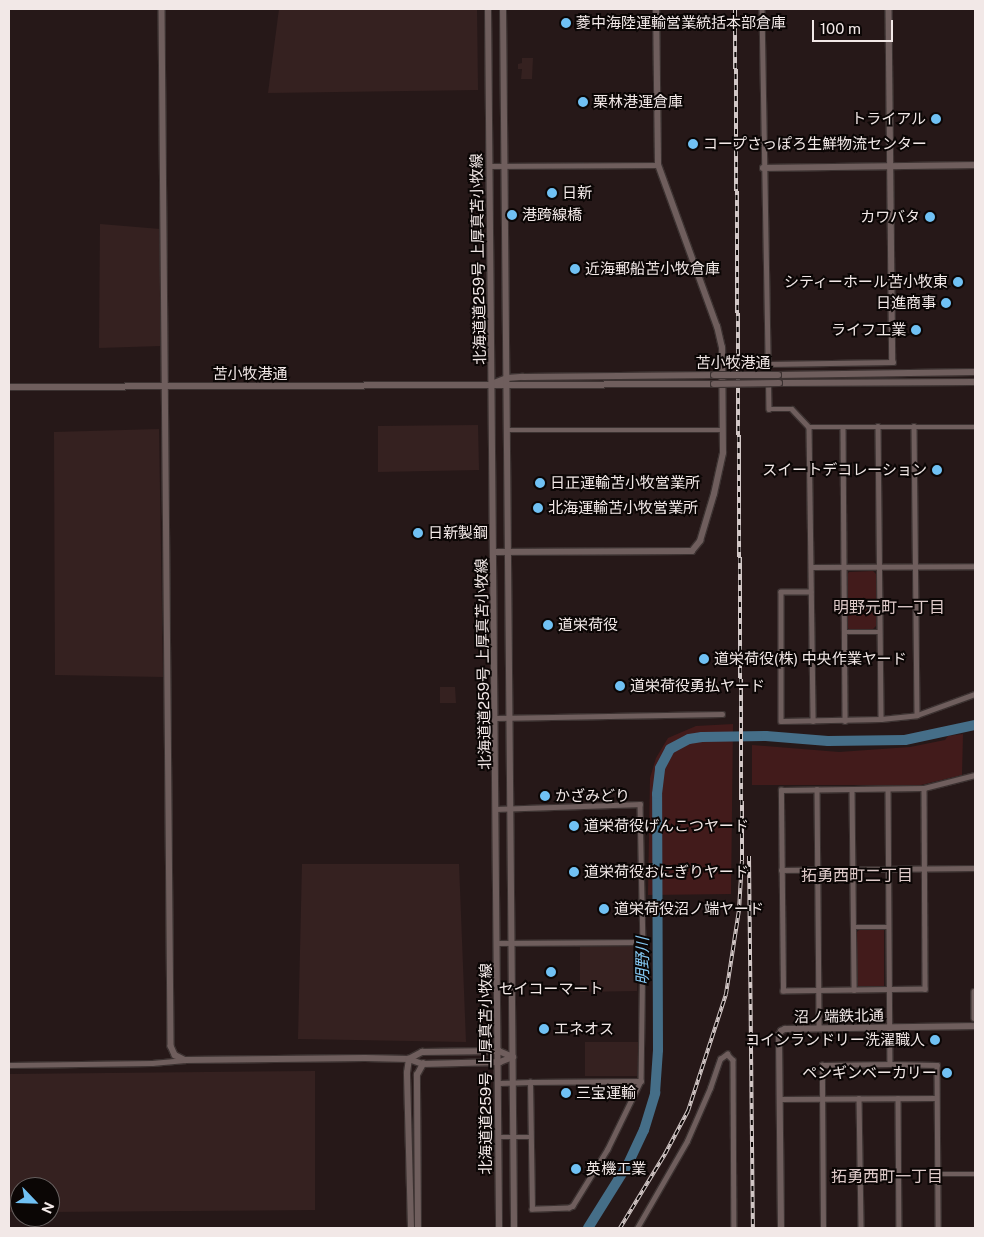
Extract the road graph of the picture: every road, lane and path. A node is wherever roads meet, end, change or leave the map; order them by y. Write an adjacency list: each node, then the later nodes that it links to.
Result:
1 (162, 9): 19 (street)
2 (488, 9): 9 (main road, 北海道道259号 上厚真苫小牧線)
3 (503, 9): 10 (main road, 北海道道259号 上厚真苫小牧線)
4 (656, 9): 7 (street)
5 (762, 9): 12 (street)
6 (889, 9): 11 (street)
7 (658, 165): 10 (street); 28 (street)
8 (975, 165): 11 (street)
9 (490, 166): 10 (street); 18 (main road, 北海道道259号 上厚真苫小牧線)
10 (504, 166): 16 (main road, 北海道道259号 上厚真苫小牧線)
11 (890, 166): 12 (street); 13 (street)
12 (763, 168): 14 (street)
13 (893, 362): 14 (street)
14 (768, 364): 24 (street)
15 (975, 372): 16 (street, 苫小牧港通, bridge)
16 (506, 378): 18 (street, 苫小牧港通); 20 (main road, 北海道道259号 上厚真苫小牧線)
17 (975, 382): 20 (street, 苫小牧港通, bridge)
18 (492, 384): 19 (street, 苫小牧港通); 20 (street, 苫小牧港通); 30 (main road, 北海道道259号 上厚真苫小牧線)
19 (165, 386): 21 (street, 苫小牧港通); 76 (street)
20 (507, 386): 27 (main road, 北海道道259号 上厚真苫小牧線)
21 (9, 387)
22 (878, 426): 23 (street); 25 (street); 32 (street)
23 (914, 426): 26 (street); 33 (street)
24 (809, 427): 25 (street); 35 (street)
25 (843, 427): 31 (street)
26 (975, 427)
27 (507, 430): 28 (street); 29 (main road, 北海道道259号 上厚真苫小牧線)
28 (723, 430): 29 (street)
29 (508, 551): 30 (street); 43 (main road, 北海道道259号 上厚真苫小牧線)
30 (494, 552): 42 (main road, 北海道道259号 上厚真苫小牧線)
31 (843, 566): 32 (street); 35 (street); 37 (street)
32 (880, 566): 33 (street); 38 (street)
33 (915, 566): 34 (street); 41 (street)
34 (975, 566)
35 (811, 567): 36 (street)
36 (811, 592): 45 (street); 45 (street)
37 (844, 632): 38 (street); 46 (street)
38 (880, 632): 44 (street)
39 (975, 694): 41 (street)
40 (722, 714): 43 (street)
41 (917, 715): 44 (street)
42 (496, 718): 43 (street); 53 (main road, 北海道道259号 上厚真苫小牧線)
43 (510, 718): 52 (main road, 北海道道259号 上厚真苫小牧線)
44 (881, 719): 46 (street)
45 (813, 721): 46 (street)
46 (845, 721)
47 (975, 775): 48 (street)
48 (924, 788): 50 (street); 54 (street)
49 (852, 789): 50 (street); 51 (street); 56 (street)
50 (888, 789): 57 (street)
51 (817, 790): 58 (street); 59 (street)
52 (511, 808): 53 (street); 62 (street); 63 (main road, 北海道道259号 上厚真苫小牧線)
53 (497, 809): 64 (main road, 北海道道259号 上厚真苫小牧線)
54 (924, 868): 55 (street); 57 (street); 65 (street)
55 (975, 868)
56 (853, 869): 57 (street); 59 (street); 60 (street)
57 (888, 869): 61 (street)
58 (781, 870): 59 (street); 66 (street)
59 (818, 870): 66 (street)
60 (853, 927): 61 (street); 67 (street)
61 (888, 927): 65 (street)
62 (643, 942): 63 (street); 81 (street)
63 (512, 943): 64 (street); 74 (main road, 北海道道259号 上厚真苫小牧線)
64 (498, 944): 73 (main road, 北海道道259号 上厚真苫小牧線)
65 (889, 989): 67 (street); 72 (street)
66 (818, 990): 67 (street); 71 (street)
67 (854, 990)
68 (975, 992): 69 (street)
69 (975, 1018)
70 (975, 1026): 72 (street, 沼ノ端鉄北通)
71 (819, 1028): 72 (street, 沼ノ端鉄北通); 89 (street, 沼ノ端鉄北通)
72 (889, 1028): 80 (street)
73 (499, 1051): 74 (street); 75 (street); 77 (main road, 北海道道259号 上厚真苫小牧線)
74 (513, 1057): 77 (street); 84 (main road, 北海道道259号 上厚真苫小牧線)
75 (409, 1059): 76 (street); 79 (street); 95 (street)
76 (185, 1060): 78 (street)
77 (500, 1062): 79 (street); 83 (main road, 北海道道259号 上厚真苫小牧線)
78 (9, 1064)
79 (423, 1064): 96 (street)
80 (890, 1064): 85 (street); 88 (street)
81 (641, 1081): 82 (street); 90 (street)
82 (530, 1082): 84 (street); 90 (street)
83 (500, 1083): 84 (street); 91 (main road, 北海道道259号 上厚真苫小牧線)
84 (513, 1083): 92 (main road, 北海道道259号 上厚真苫小牧線)
85 (822, 1098): 86 (street); 89 (street); 102 (street)
86 (859, 1098): 87 (street); 103 (street)
87 (898, 1098): 88 (street); 104 (street)
88 (936, 1098): 93 (street)
89 (780, 1099): 101 (street, 沼ノ端鉄北通)
90 (531, 1136): 92 (street)
91 (500, 1137): 92 (street); 97 (main road, 北海道道259号 上厚真苫小牧線)
92 (513, 1137): 98 (main road, 北海道道259号 上厚真苫小牧線)
93 (937, 1174): 94 (street); 105 (street)
94 (975, 1174)
95 (411, 1228)
96 (418, 1228)
97 (499, 1228)
98 (514, 1228)
99 (637, 1228): 100 (street)
100 (734, 1228)
101 (781, 1228)
102 (823, 1228)
103 (861, 1228)
104 (899, 1228)
105 (938, 1228)

